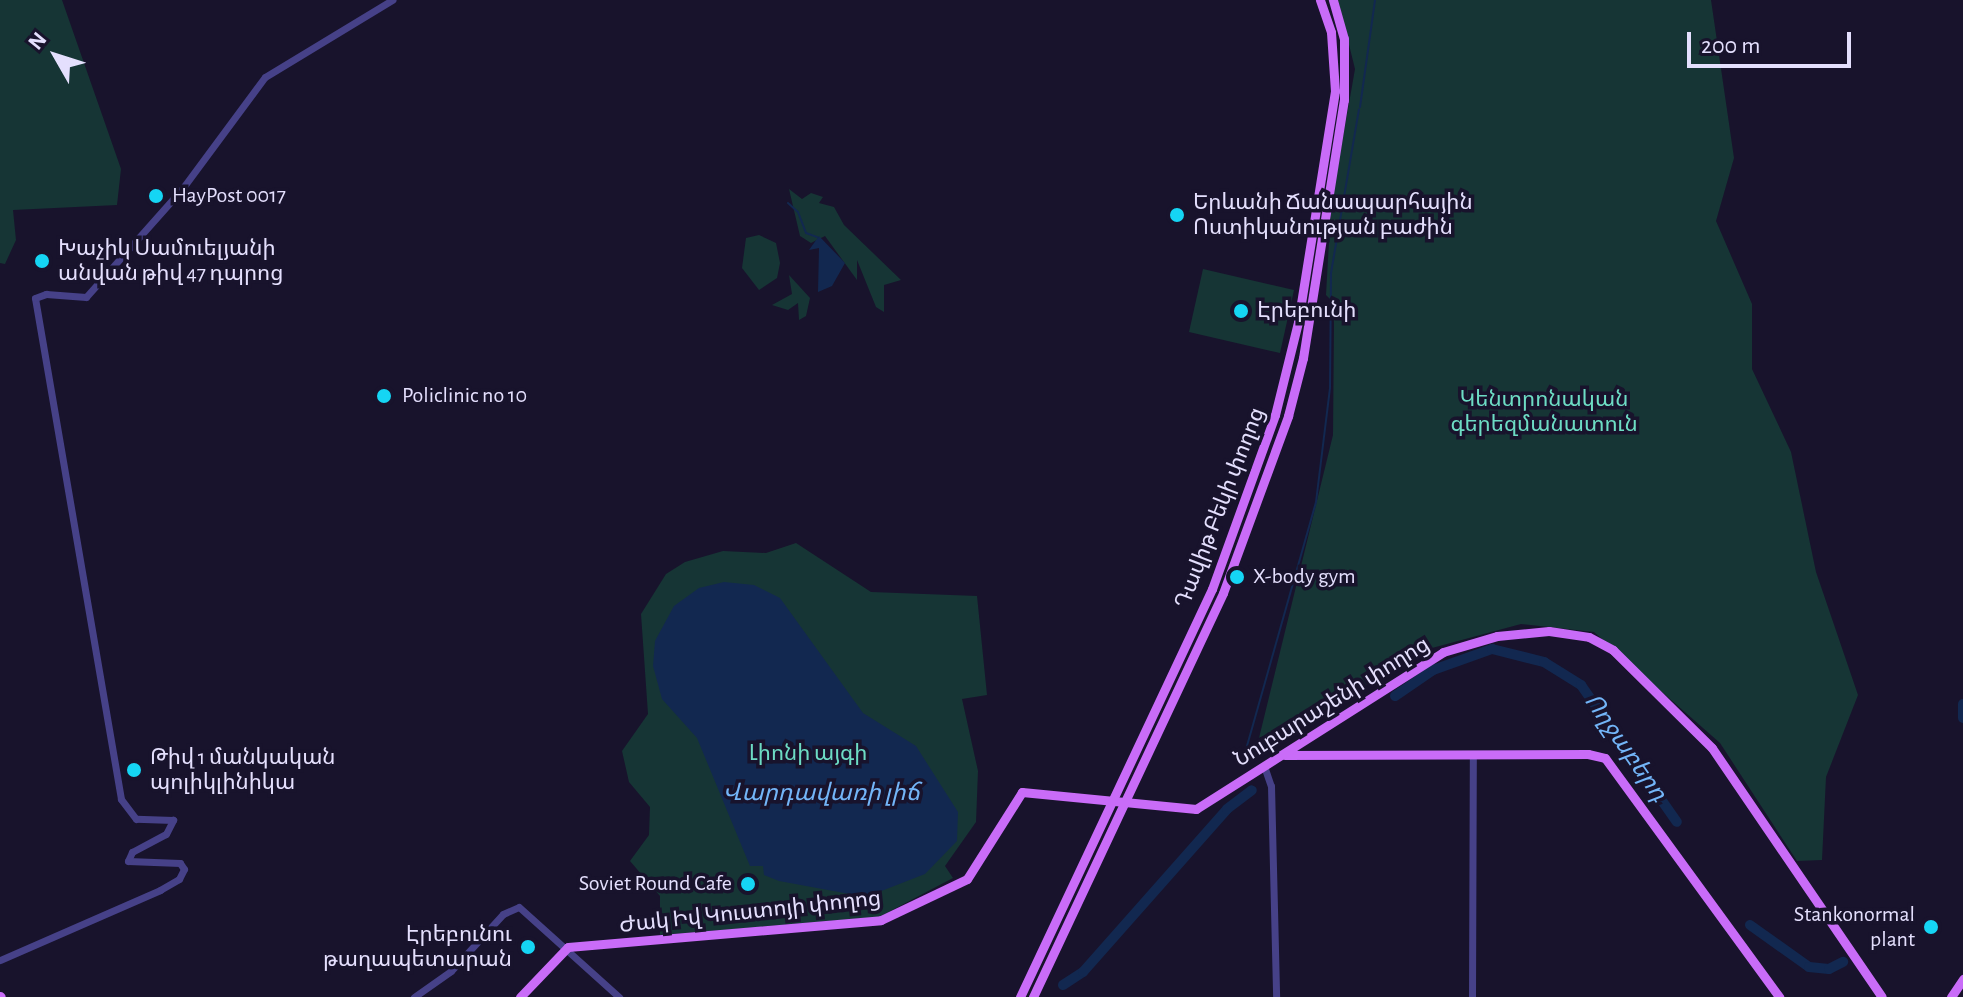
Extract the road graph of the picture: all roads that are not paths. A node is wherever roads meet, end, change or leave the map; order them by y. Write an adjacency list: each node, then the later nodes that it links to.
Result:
1 (392, 0): 12 (street)
2 (1320, 0): 9 (main road, Դավիթ Բեկի փողոց)
3 (1333, 0): 10 (main road, Դավիթ Բեկի փողոց)
4 (1317, 734): 5 (main road); 6 (main road, Նուբարաշենի փողոց); 22 (main road, Նուբարաշենի փողոց)
5 (1317, 753): 6 (main road); 7 (main road)
6 (1282, 755): 8 (main road, Նուբարաշենի փողոց)
7 (1473, 756): 20 (street); 21 (main road)
8 (1264, 766): 10 (main road, Նուբարաշենի փողոց); 19 (street)
9 (1112, 800): 10 (main road, Նուբարաշենի փողոց); 11 (main road, Ժակ Իվ Կուստոյի փողոց); 17 (main road, Դավիթ Բեկի փողոց)
10 (1125, 802): 18 (main road, Դավիթ Բեկի փողոց)
11 (572, 947): 14 (street); 15 (main road); 16 (street)
12 (0, 960)
13 (1963, 979): 23 (main road)
14 (414, 997)
15 (520, 997)
16 (619, 997)
17 (1020, 997)
18 (1033, 997)
19 (1276, 997)
20 (1472, 997)
21 (1779, 997)
22 (1882, 997)
23 (1951, 997)

